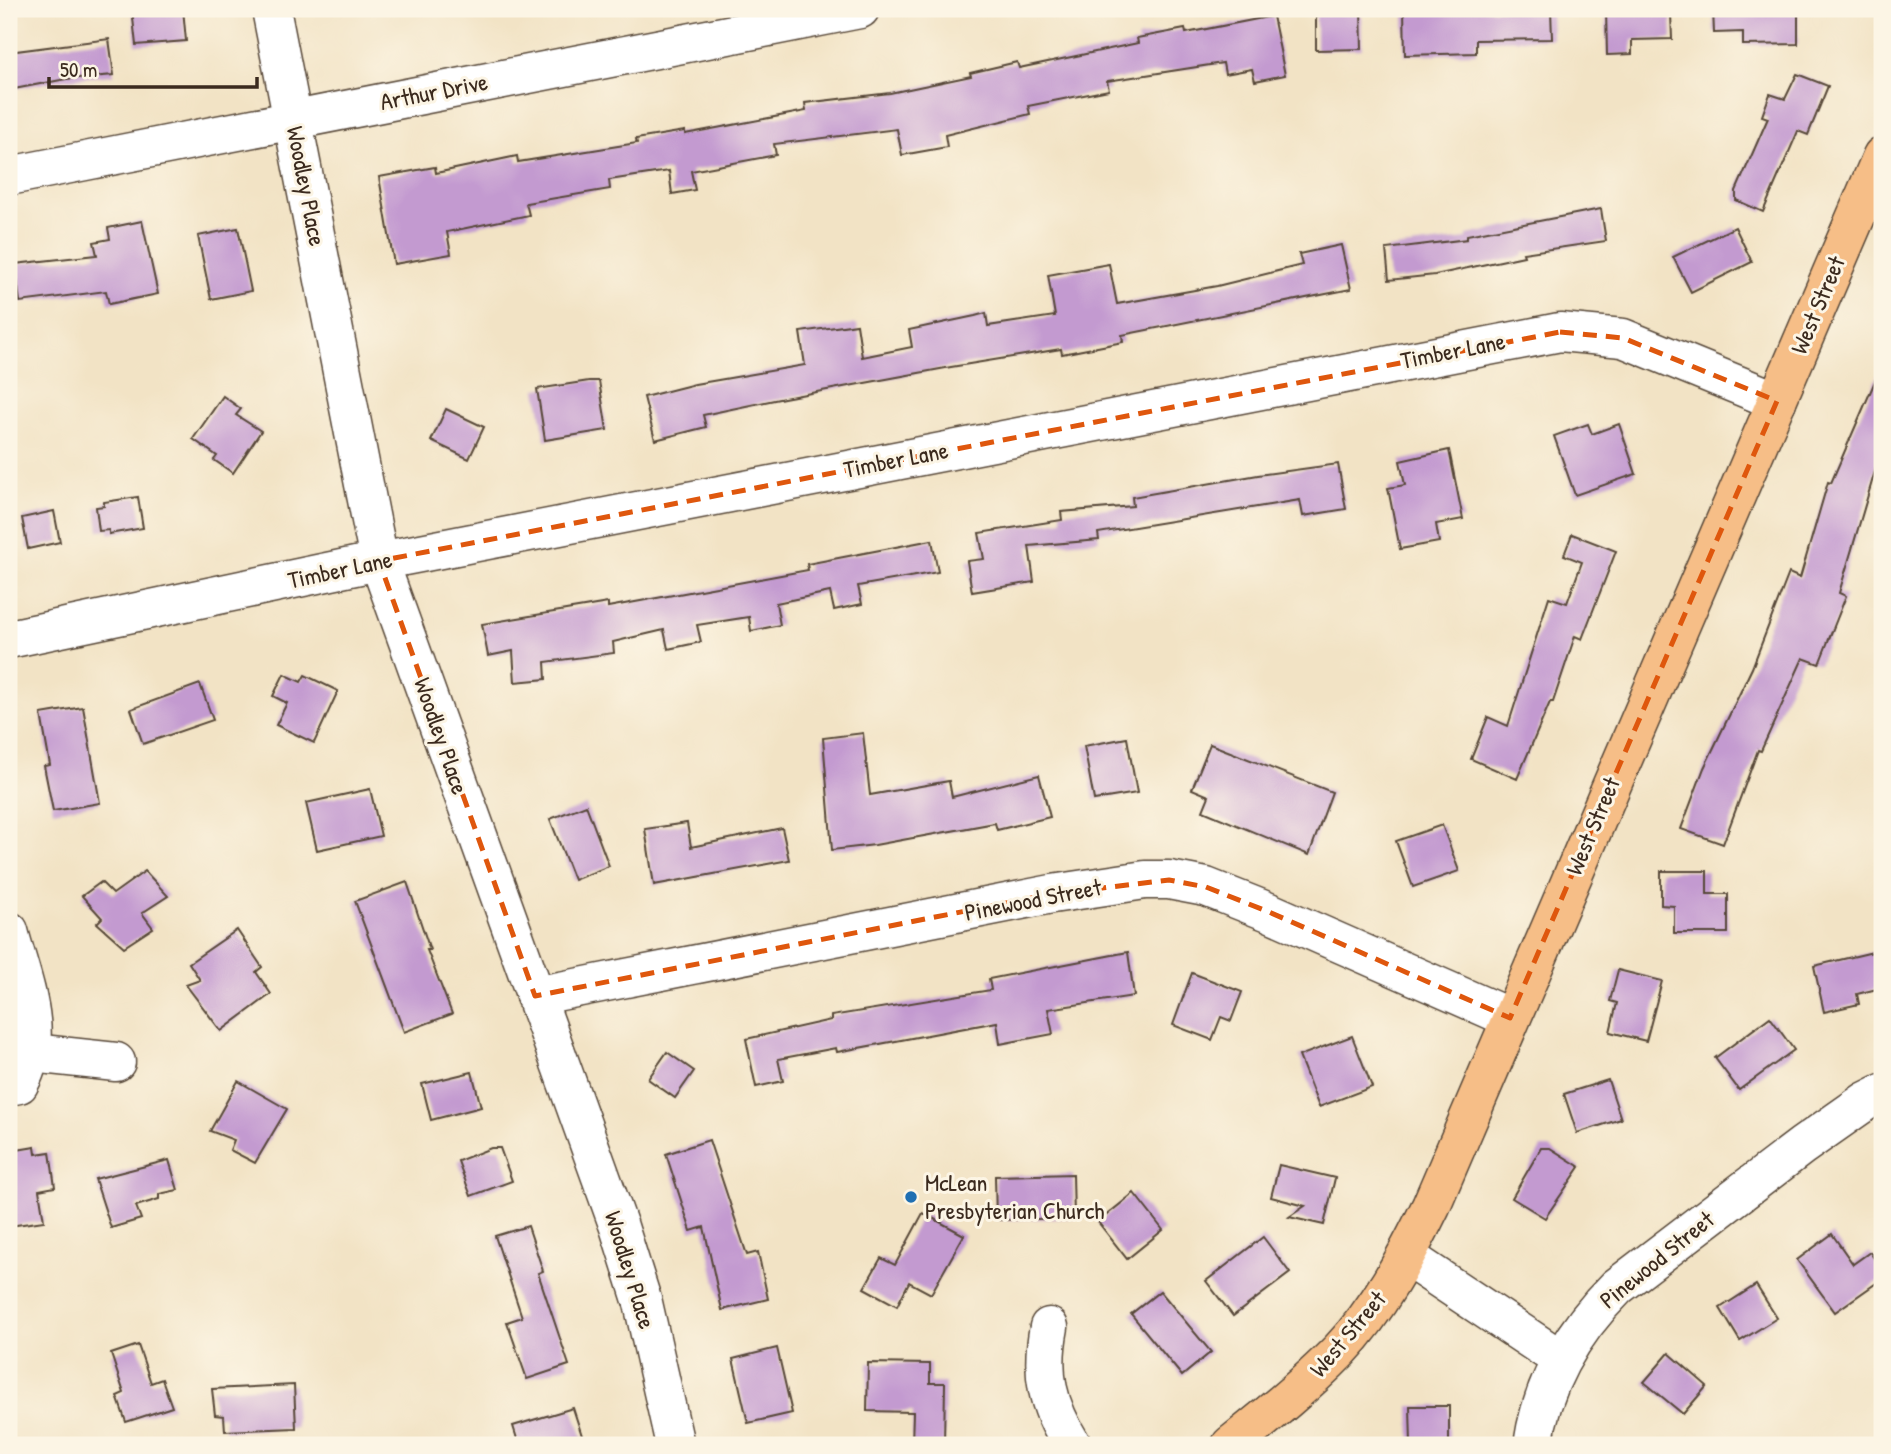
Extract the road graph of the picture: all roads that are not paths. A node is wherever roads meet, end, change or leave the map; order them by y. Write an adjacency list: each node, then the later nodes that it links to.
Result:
1 (271, 9): 3 (street, Woodley Place)
2 (860, 9): 3 (street, Arthur Drive)
3 (293, 120): 5 (street, Arthur Drive); 7 (street, Woodley Place)
4 (1882, 156): 6 (main road, West Street)
5 (9, 176)
6 (1777, 401): 7 (street, Timber Lane); 11 (main road, West Street)
7 (379, 561): 8 (street, Timber Lane); 10 (street, Woodley Place)
8 (9, 639)
9 (9, 931): 12 (street)
10 (535, 996): 11 (street, Pinewood Street); 19 (street, Woodley Place)
11 (1510, 1018): 16 (main road, West Street)
12 (32, 1053): 13 (street); 14 (street)
13 (116, 1062)
14 (9, 1086)
15 (1882, 1093): 18 (street, Pinewood Street)
16 (1406, 1257): 18 (street); 21 (main road, West Street)
17 (1049, 1326): 20 (street)
18 (1560, 1359): 22 (street, Pinewood Street)
19 (675, 1445)
20 (1072, 1445)
21 (1231, 1445)
22 (1533, 1445)

